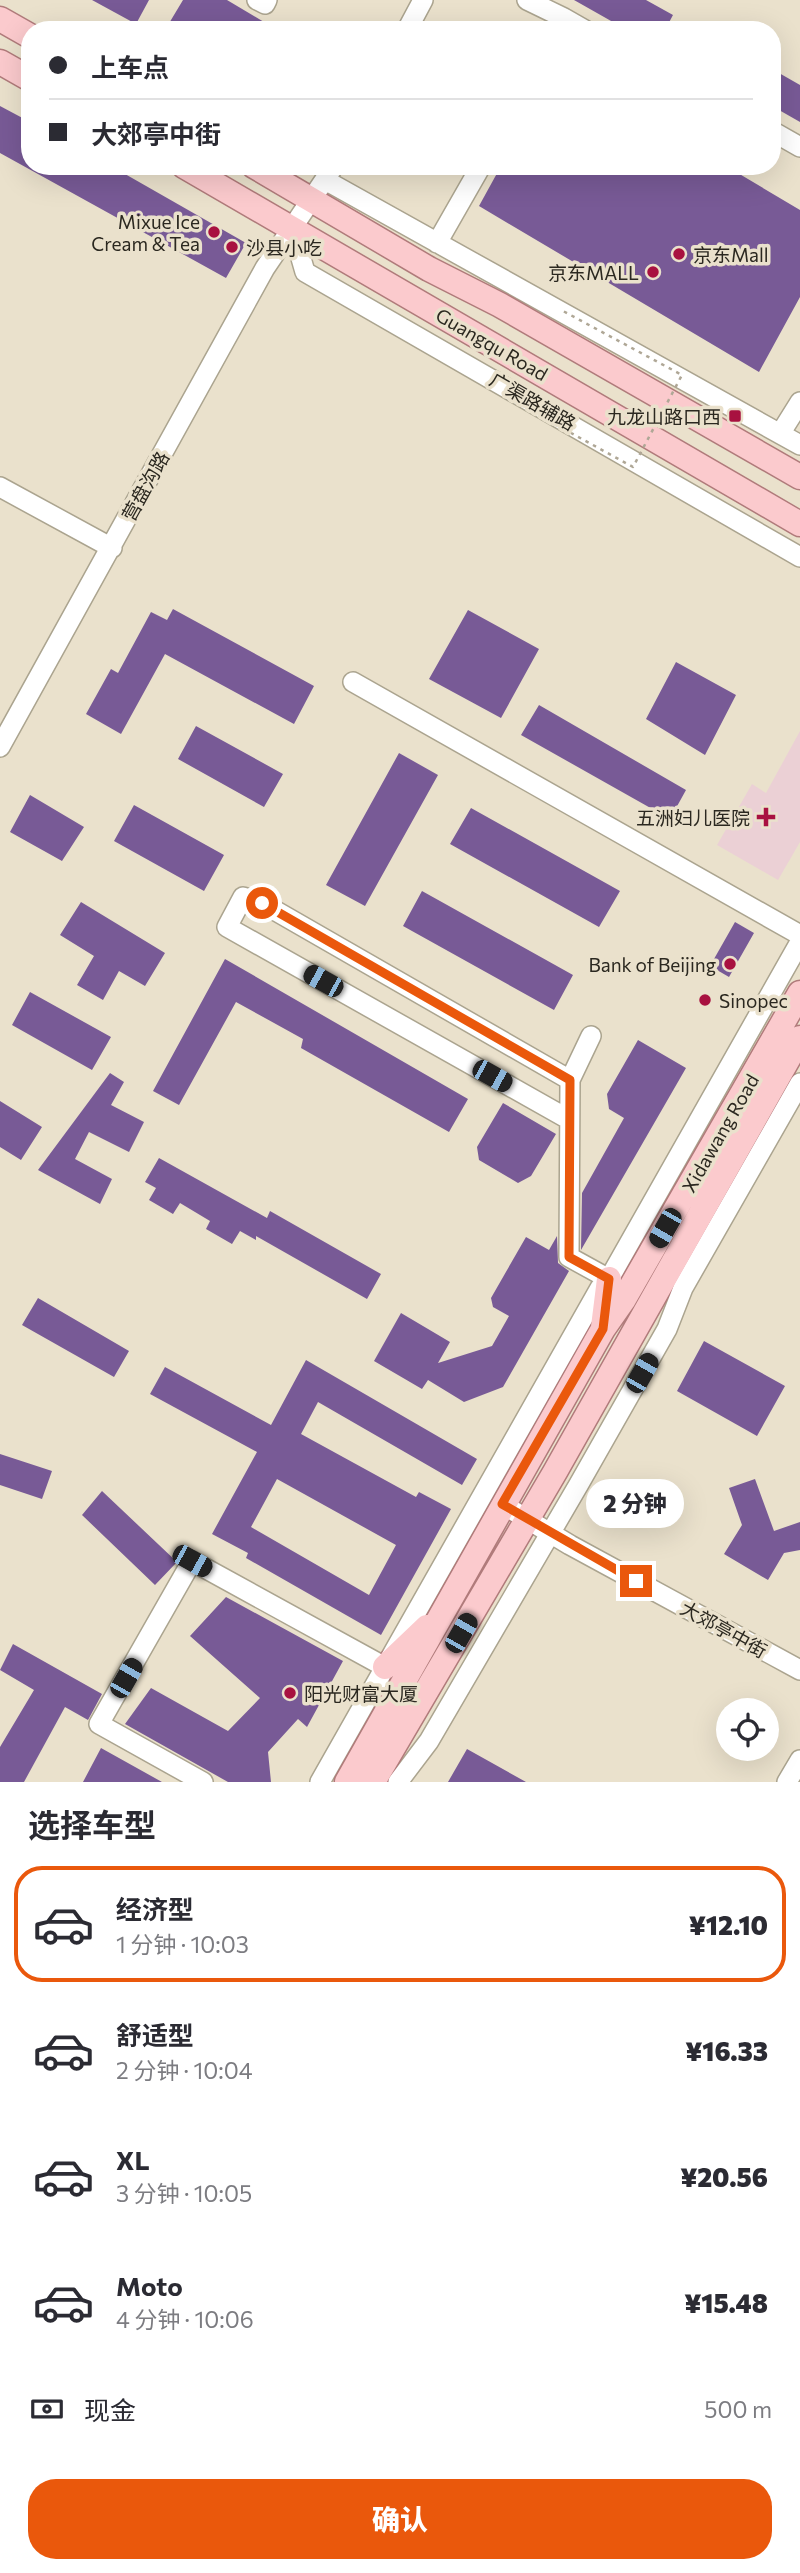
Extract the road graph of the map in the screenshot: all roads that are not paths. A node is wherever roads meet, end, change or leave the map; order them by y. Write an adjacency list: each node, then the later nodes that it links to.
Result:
1 (257, 0): 2 (street)
2 (267, 0)
3 (423, 0): 6 (street)
4 (527, 0): 7 (street)
5 (0, 19): 8 (main road)
6 (412, 21)
7 (557, 21)
8 (21, 31)
9 (0, 62): 10 (main road)
10 (21, 74)
11 (781, 136): 12 (street)
12 (800, 147)
13 (200, 175): 17 (main road, Guangqu Road)
14 (293, 175): 16 (main road, Guangqu Road)
15 (476, 175): 18 (street)
16 (323, 182): 17 (street, 营盘沟路); 18 (street); 22 (main road, Guangqu Road)
17 (292, 227): 24 (main road, Guangqu Road); 25 (street, 营盘沟路); 26 (street, 广渠路辅路)
18 (437, 243): 20 (street)
19 (800, 402): 20 (street)
20 (780, 434): 21 (street)
21 (800, 446)
22 (800, 477)
23 (0, 487): 25 (street)
24 (800, 524)
25 (112, 548): 28 (street, 营盘沟路)
26 (800, 556)
27 (353, 682): 29 (street)
28 (0, 747)
29 (800, 935)
30 (800, 942): 37 (street)
31 (800, 993): 38 (main road, Xidawang Road)
32 (591, 1036): 34 (street)
33 (800, 1038): 40 (main road, Xidawang Road)
34 (570, 1080): 36 (street); 36 (street)
35 (800, 1083): 40 (street)
36 (568, 1119): 37 (street)
37 (609, 1279): 38 (main road); 42 (street)
38 (603, 1329): 39 (main road, Xidawang Road)
39 (502, 1504): 40 (street, 大郊亭中街); 41 (main road, Xidawang Road)
40 (538, 1527): 43 (street, 大郊亭中街); 48 (main road, Xidawang Road); 49 (street)
41 (438, 1617): 42 (main road); 47 (main road, Xidawang Road)
42 (384, 1667): 45 (street); 46 (street)
43 (800, 1670)
44 (800, 1760): 50 (street)
45 (203, 1782)
46 (320, 1782)
47 (347, 1782)
48 (373, 1782)
49 (398, 1782)
50 (787, 1782)

